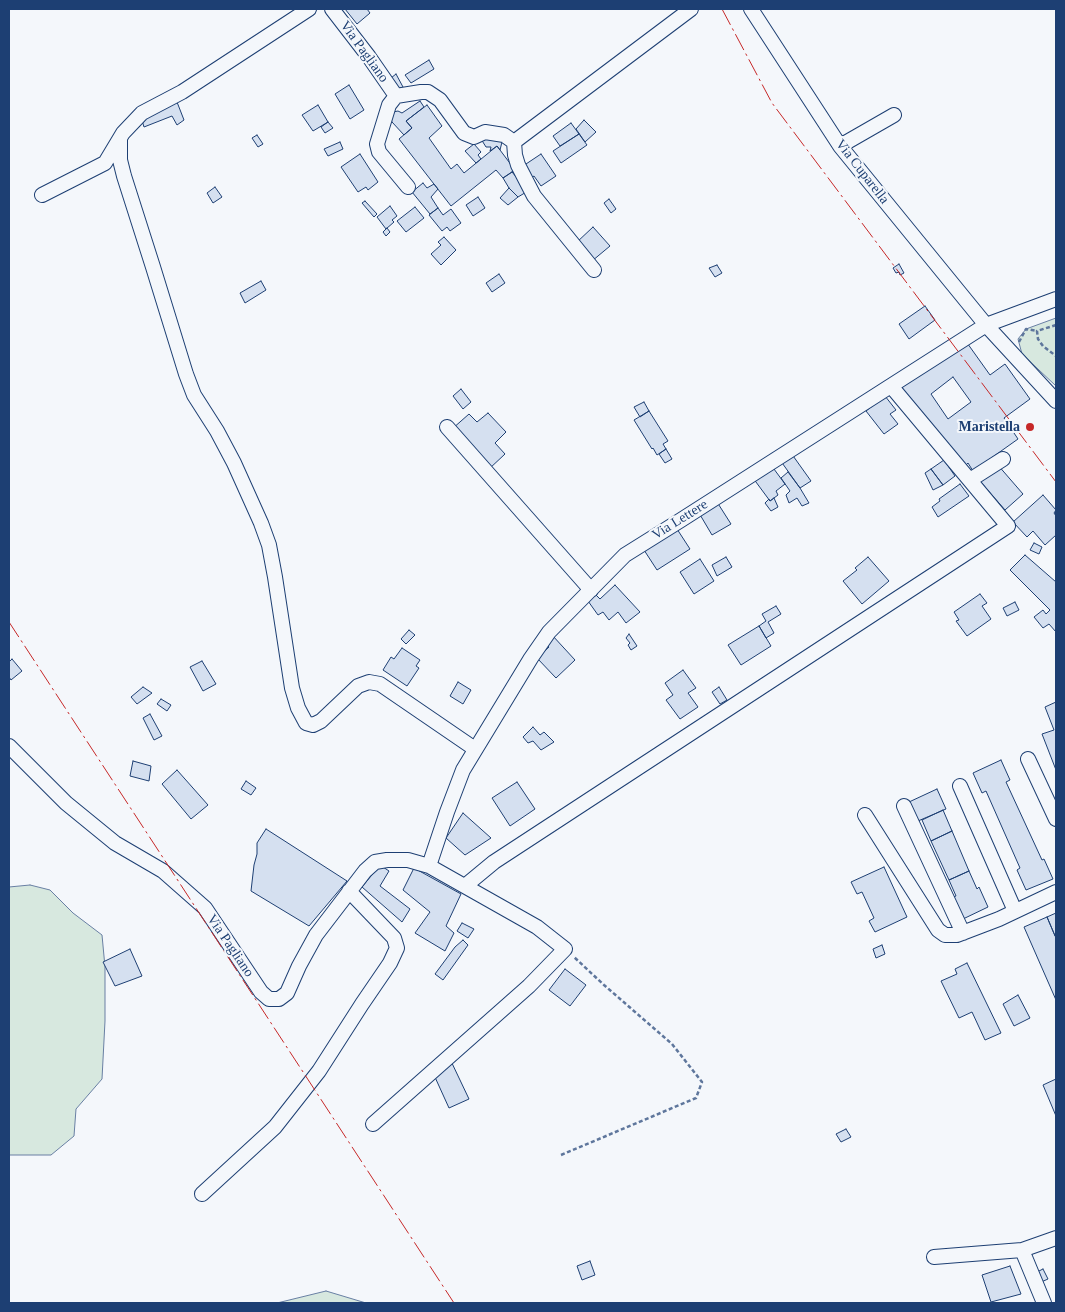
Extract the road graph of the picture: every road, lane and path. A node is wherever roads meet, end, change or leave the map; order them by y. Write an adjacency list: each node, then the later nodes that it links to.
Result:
1 (309, 9): 7 (street)
2 (332, 9): 5 (street, Via Pagliano)
3 (691, 9): 8 (street)
4 (750, 9): 9 (street, Via Cuparella)
5 (396, 96): 8 (street); 10 (street)
6 (894, 115): 9 (street)
7 (120, 139): 11 (street); 26 (street)
8 (514, 142): 12 (street)
9 (840, 146): 14 (street, Via Cuparella)
10 (408, 187)
11 (42, 195)
12 (594, 270)
13 (1056, 299): 14 (street, Via Lettere)
14 (986, 325): 19 (street, Via Lettere); 20 (street, Via Cuparella)
15 (1056, 325): 16 (path)
16 (1038, 331): 17 (path); 18 (path)
17 (1021, 348)
18 (1056, 356)
19 (891, 386): 23 (street); 24 (street, Via Lettere)
20 (1056, 402)
21 (447, 427): 24 (street)
22 (1003, 459): 23 (street)
23 (970, 480): 33 (street)
24 (591, 590): 26 (street, Via Lettere)
25 (9, 746): 34 (street, Via Pagliano)
26 (475, 749): 32 (street, Via Lettere)
27 (1028, 759): 31 (street)
28 (960, 786): 36 (street)
29 (904, 806): 37 (street)
30 (866, 815): 37 (street)
31 (1056, 819)
32 (429, 866): 33 (street, Via Pagliano); 34 (street, Via Pagliano)
33 (466, 886): 38 (street, Via Pagliano)
34 (350, 892): 41 (street)
35 (1056, 892): 36 (street)
36 (1015, 911): 37 (street)
37 (960, 934)
38 (565, 949): 39 (street); 40 (path)
39 (373, 1124)
40 (561, 1155)
41 (202, 1194)
42 (1056, 1238): 43 (street)
43 (1022, 1250): 44 (street); 45 (street)
44 (934, 1257)
45 (1044, 1303)

